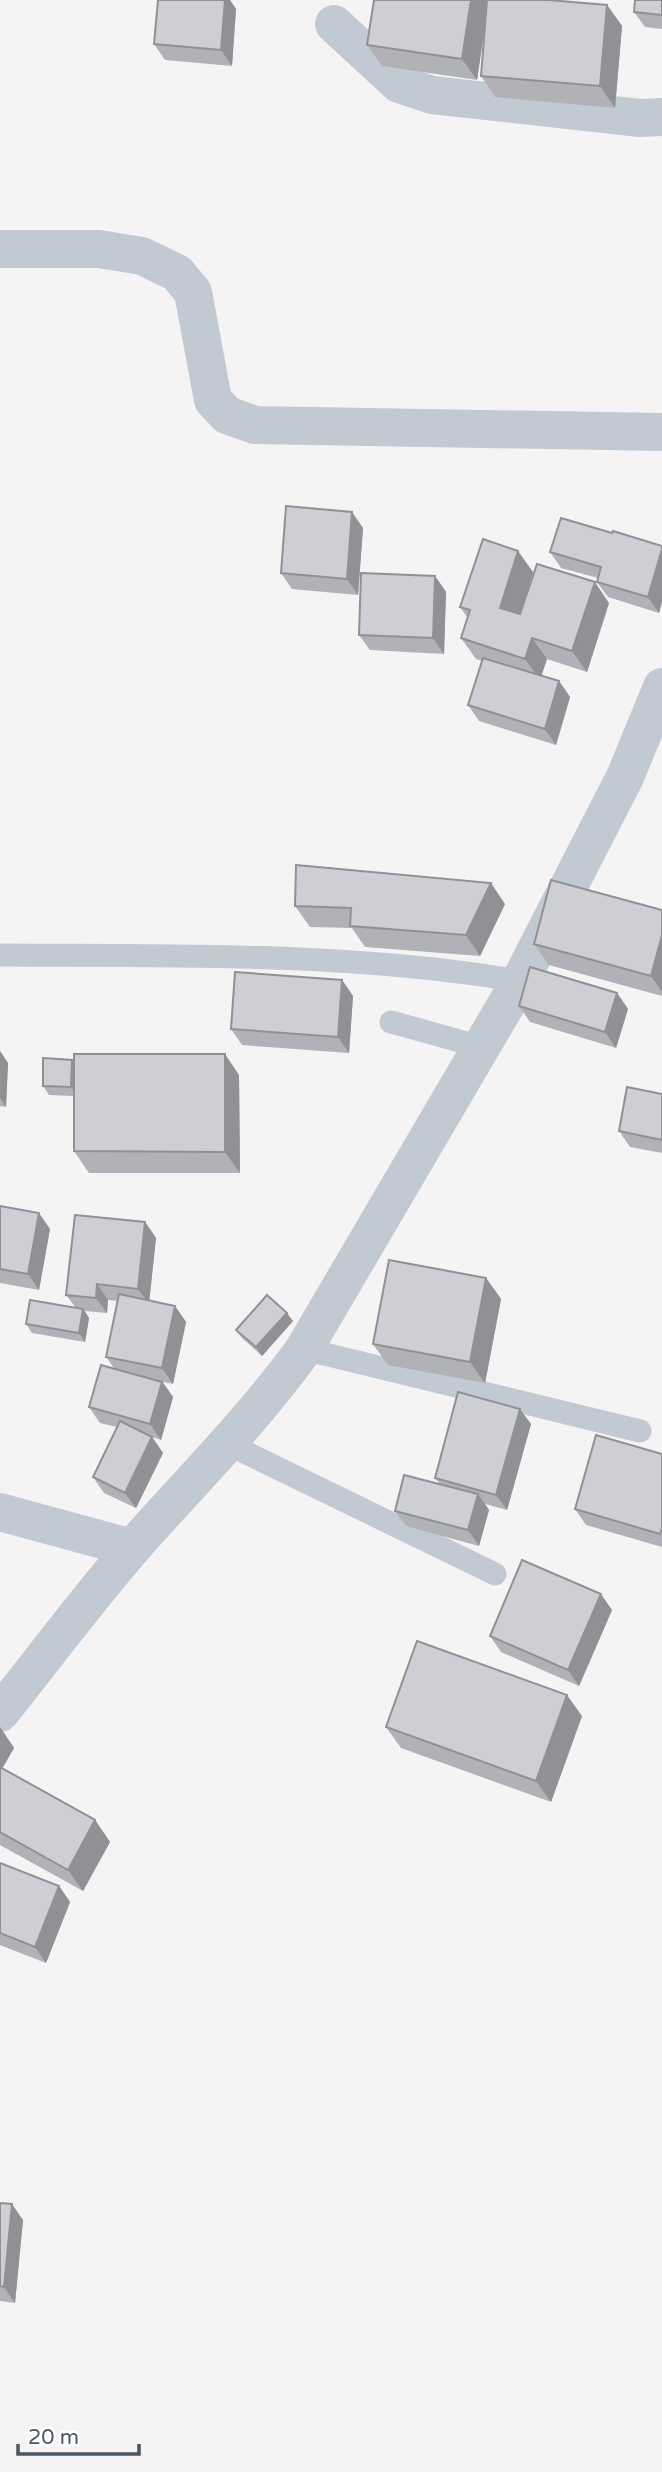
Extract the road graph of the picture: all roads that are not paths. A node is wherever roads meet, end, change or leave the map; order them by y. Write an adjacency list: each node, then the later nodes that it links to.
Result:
1 (334, 24): 2 (street)
2 (662, 117)
3 (0, 249): 4 (street)
4 (662, 432)
5 (662, 687): 7 (street)
6 (0, 955): 7 (lane)
7 (520, 981): 9 (street)
8 (391, 1022): 9 (lane)
9 (481, 1047): 10 (street)
10 (304, 1349): 11 (lane); 12 (street)
11 (640, 1431)
12 (228, 1444): 14 (street); 15 (lane)
13 (0, 1512): 14 (street)
14 (132, 1548): 16 (street)
15 (495, 1574)
16 (0, 1713)

